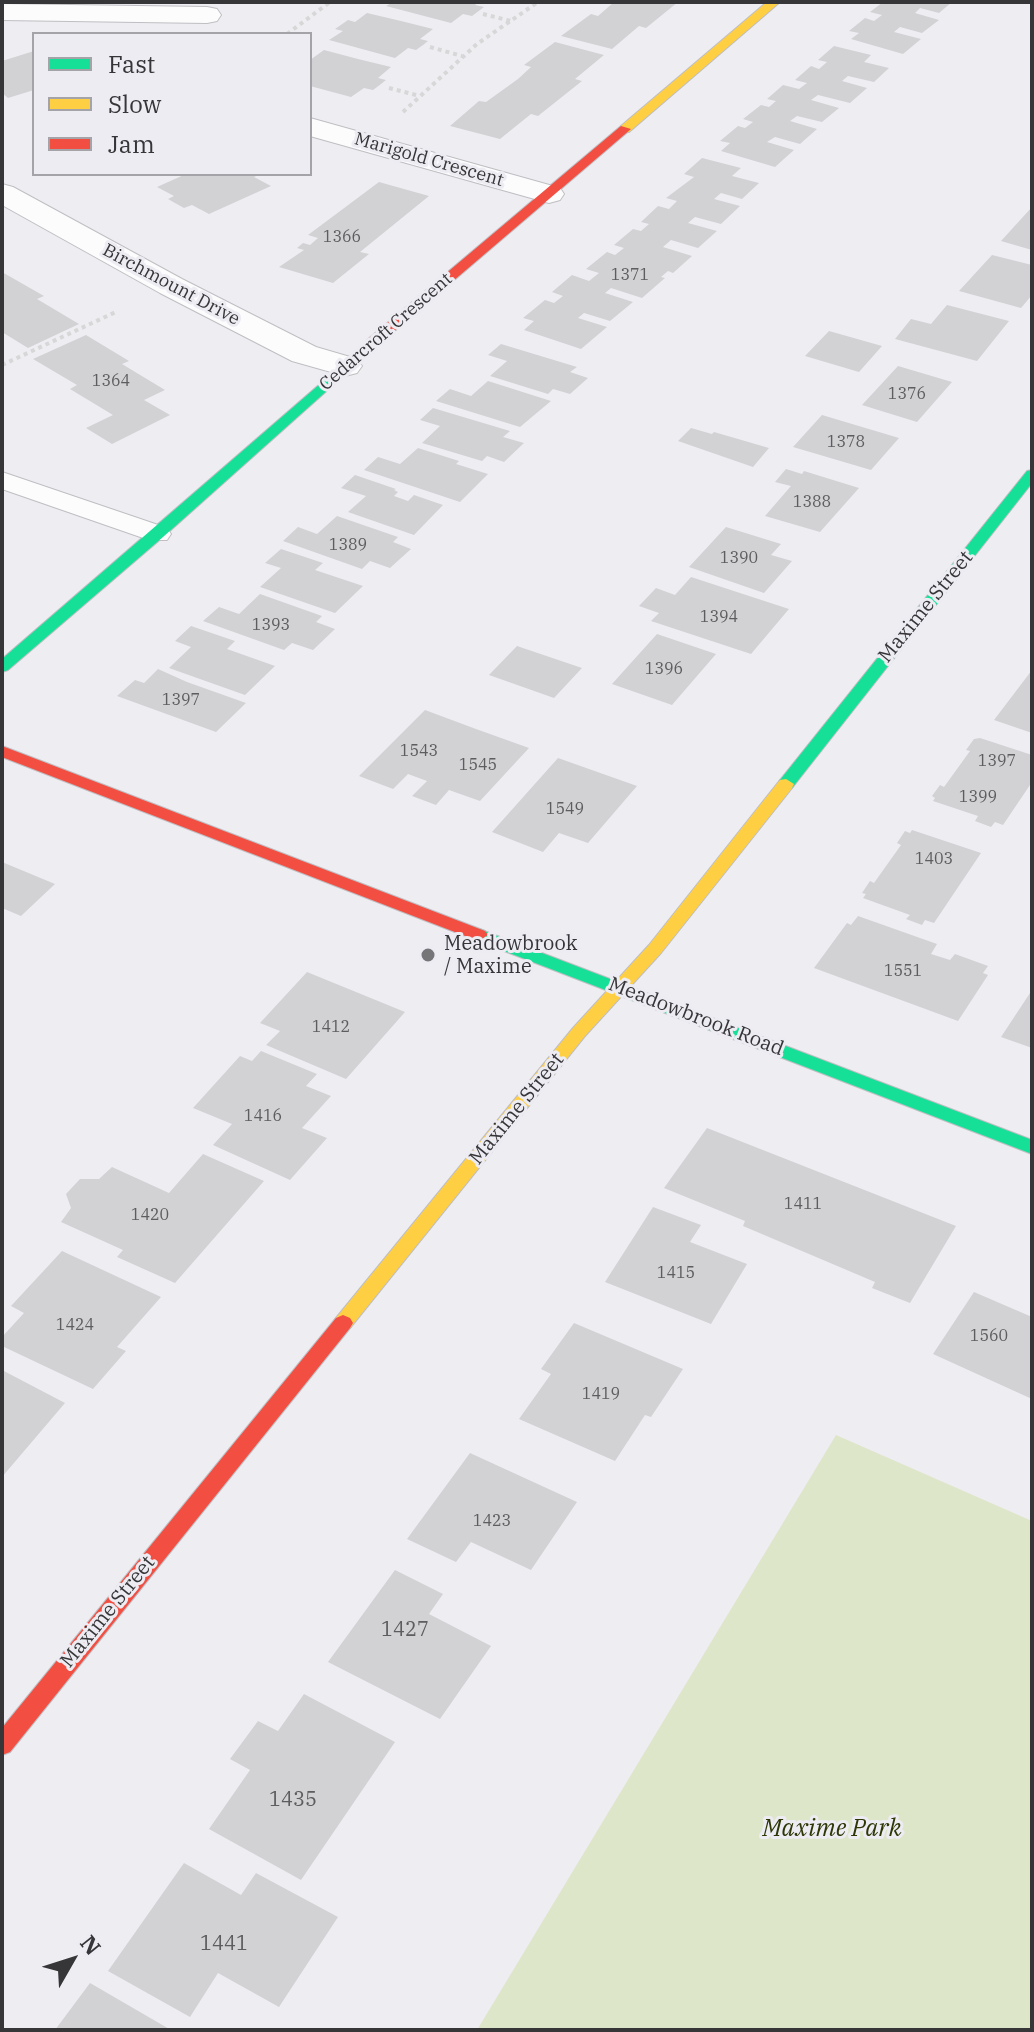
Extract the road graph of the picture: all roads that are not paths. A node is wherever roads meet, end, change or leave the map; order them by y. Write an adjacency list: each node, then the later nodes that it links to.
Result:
1 (774, 2): 6 (street, Cedarcroft Crescent)
2 (2, 12): 3 (street)
3 (205, 17)
4 (312, 128): 6 (street, Marigold Crescent)
5 (2, 193): 7 (street, Birchmount Drive)
6 (549, 194): 7 (street, Cedarcroft Crescent)
7 (345, 366): 10 (street, Cedarcroft Crescent)
8 (1032, 474): 13 (street, Maxime Street)
9 (2, 480): 10 (lane)
10 (158, 534): 11 (street, Cedarcroft Crescent)
11 (2, 667)
12 (2, 751): 13 (street, Meadowbrook Road)
13 (620, 988): 14 (street, Meadowbrook Road); 15 (street, Maxime Street)
14 (1032, 1147)
15 (2, 1745)

